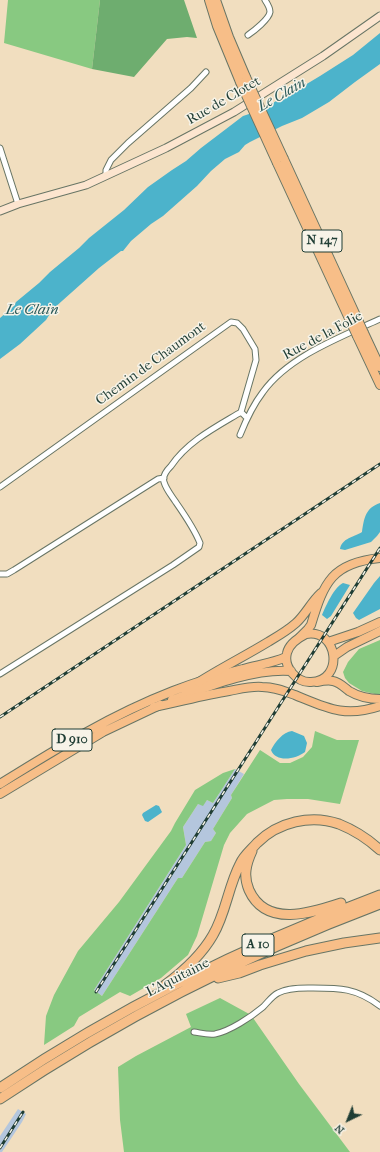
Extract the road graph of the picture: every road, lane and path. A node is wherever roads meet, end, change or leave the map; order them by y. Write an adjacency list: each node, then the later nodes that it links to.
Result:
1 (209, 0): 7 (main road, N 147)
2 (216, 0): 7 (main road, N 147)
3 (265, 0): 5 (street)
4 (380, 16): 9 (main road, Rue de Clotet)
5 (248, 35)
6 (206, 72): 9 (street)
7 (243, 80): 13 (main road, N 147, bridge)
8 (0, 148): 10 (street)
9 (106, 176): 10 (main road, Rue de Clotet)
10 (18, 204): 11 (main road, Rue de Clotet)
11 (0, 211)
12 (380, 319): 17 (street, Rue de la Folie)
13 (361, 334): 14 (main road, N 147); 15 (main road, N 147)
14 (380, 367)
15 (380, 385)
16 (242, 412): 17 (street); 19 (street); 20 (street, Chemin de Chaumont)
17 (248, 418): 18 (street, Rue de la Folie)
18 (240, 436)
19 (164, 478): 22 (street); 31 (street)
20 (0, 487)
21 (380, 558): 23 (main road)
22 (0, 574)
23 (321, 593): 26 (main road); 32 (main road)
24 (380, 622): 27 (main road)
25 (380, 631): 28 (main road)
26 (300, 637): 27 (main road); 29 (main road)
27 (328, 642): 28 (main road)
28 (334, 656): 33 (main road)
29 (286, 657): 30 (main road); 32 (main road, D 910)
30 (291, 672): 33 (main road); 36 (main road, D 910)
31 (0, 674)
32 (199, 682): 37 (main road, D 910)
33 (317, 682): 34 (main road)
34 (380, 699)
35 (380, 706): 36 (main road)
36 (154, 707): 38 (main road, D 910)
37 (0, 784)
38 (0, 794)
39 (256, 844): 40 (highway); 41 (highway); 46 (highway)
40 (380, 850)
41 (380, 890)
42 (380, 894): 46 (highway, L'Aquitaine / A 10)
43 (380, 904): 45 (highway, L'Aquitaine / A 10)
44 (380, 938): 45 (highway)
45 (203, 981): 50 (highway, L'Aquitaine / A 10)
46 (140, 1004): 49 (highway, L'Aquitaine / A 10)
47 (380, 1006): 48 (street)
48 (194, 1032)
49 (0, 1088)
50 (0, 1099)

